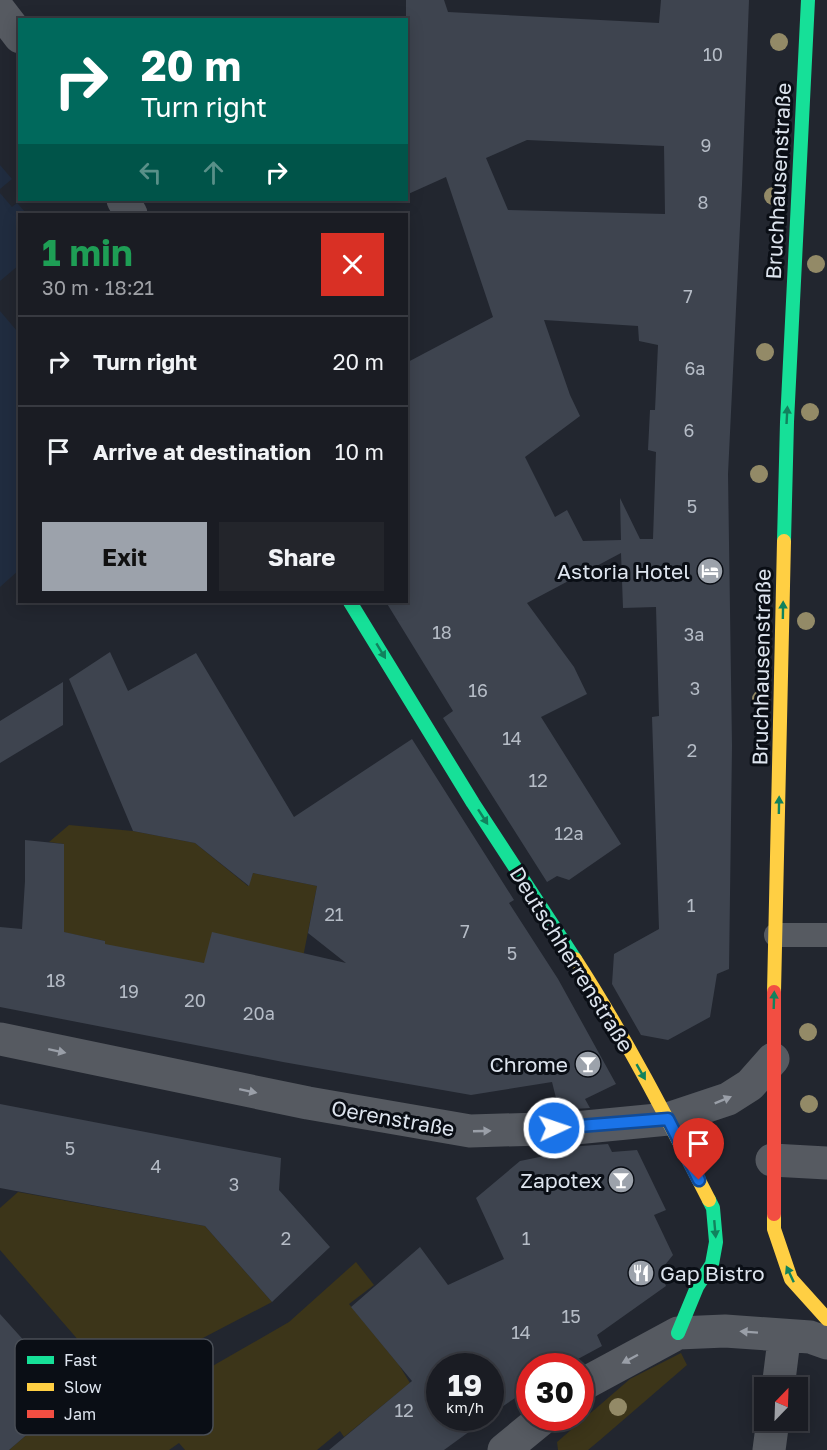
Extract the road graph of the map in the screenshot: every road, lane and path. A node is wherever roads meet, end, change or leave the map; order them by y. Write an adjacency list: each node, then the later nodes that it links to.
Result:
1 (808, 0): 5 (street, Bruchhausenstraße, one-way to 1)
2 (0, 11): 3 (street)
3 (18, 34)
4 (351, 603): 9 (street, Deutschherrenstraße, one-way to 9)
5 (776, 935): 6 (lane); 8 (street, Bruchhausenstraße, one-way to 5)
6 (827, 935)
7 (0, 1039): 9 (street, Oerenstraße, one-way to 9)
8 (773, 1059): 9 (street, Oerenstraße, one-way to 8); 10 (street, Bruchhausenstraße)
9 (668, 1119): 13 (street, Deutschherrenstraße, one-way to 13)
10 (772, 1160): 11 (street); 12 (street, Bruchhausenstraße, one-way to 10)
11 (827, 1163)
12 (827, 1318)
13 (678, 1333): 14 (street, one-way to 13); 17 (street, one-way to 17)
14 (827, 1343)
15 (783, 1348): 16 (street)
16 (779, 1377)
17 (594, 1378)
18 (527, 1431): 20 (street)
19 (772, 1431): 21 (street)
20 (504, 1450)
21 (769, 1450)

